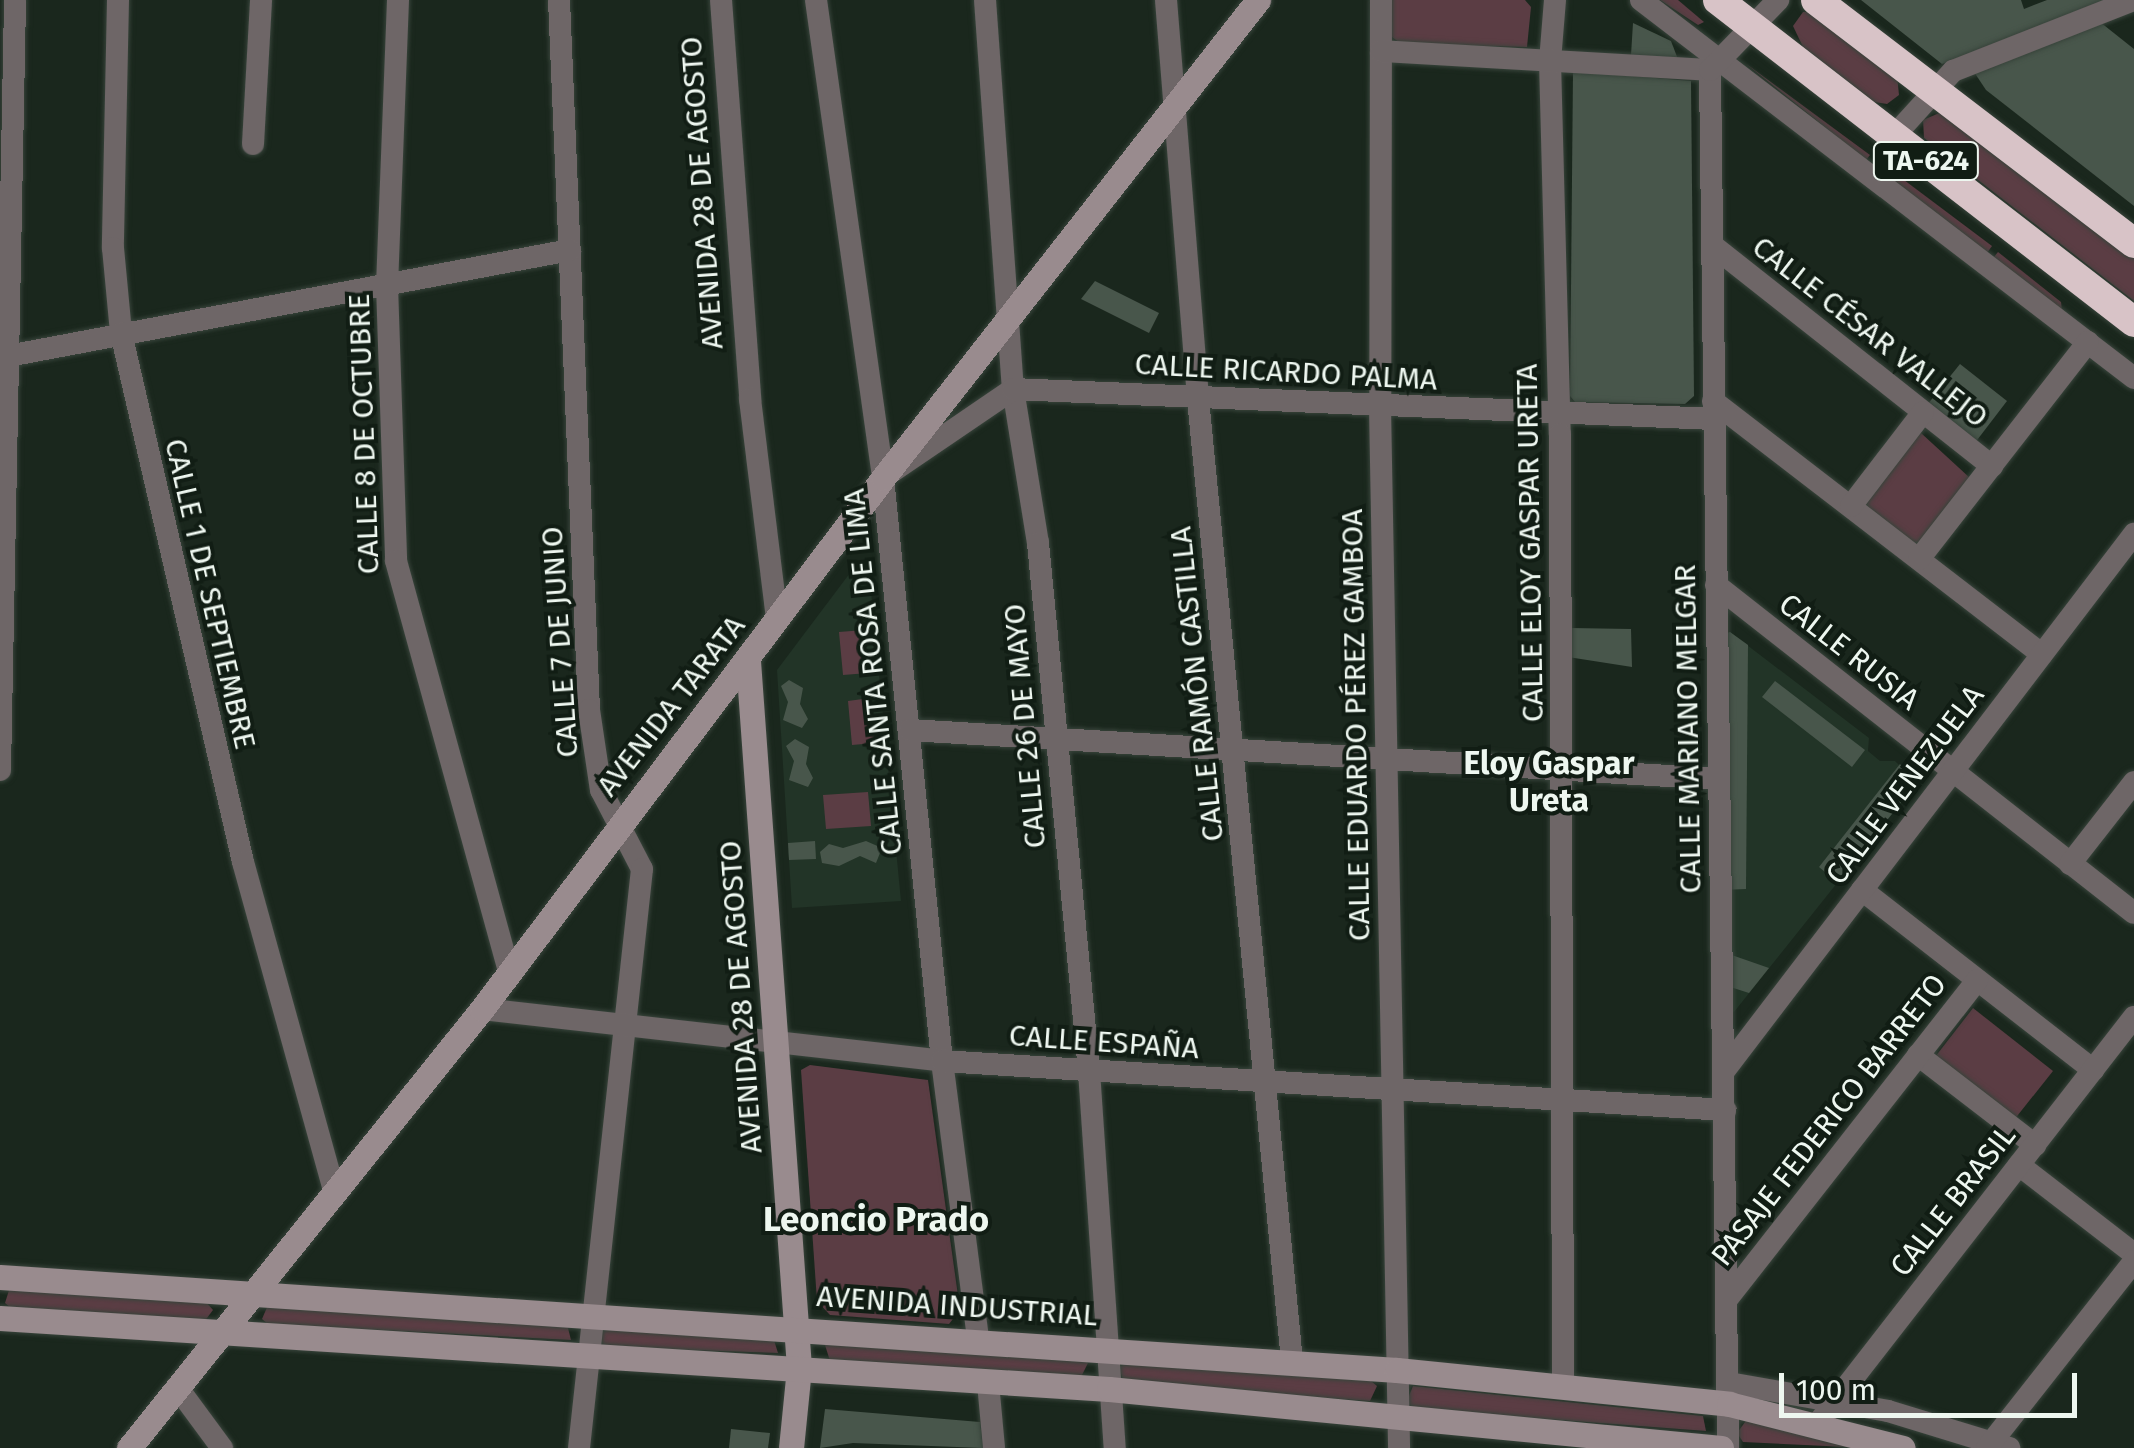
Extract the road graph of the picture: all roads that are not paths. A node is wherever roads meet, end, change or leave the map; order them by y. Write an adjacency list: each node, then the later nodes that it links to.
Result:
1 (14, 0): 28 (street)
2 (118, 0): 34 (street, CALLE 1 DE SEPTIEMBRE)
3 (262, 0): 26 (street)
4 (398, 0): 31 (street, CALLE 8 DE OCTUBRE)
5 (560, 0): 30 (street, CALLE 7 DE JUNIO)
6 (721, 0): 52 (street, AVENIDA 28 DE AGOSTO)
7 (816, 0): 46 (street, CALLE SANTA ROSA DE LIMA)
8 (985, 0): 32 (street, CALLE 26 DE MAYO)
9 (1166, 0): 24 (street, CALLE RAMÓN CASTILLA)
10 (1258, 0): 24 (main road, AVENIDA TARATA)
11 (1381, 0): 20 (street, CALLE EDUARDO PÉREZ GAMBOA)
12 (1555, 0): 21 (street, CALLE ELOY GASPAR URETA)
13 (1641, 0): 22 (street)
14 (1718, 0): 19 (highway, TA-624)
15 (1778, 0): 19 (street)
16 (1816, 0): 23 (highway, TA-624)
17 (2123, 4): 18 (street); 23 (street)
18 (2134, 24)
19 (1750, 25): 22 (street); 25 (highway, TA-624)
20 (1381, 51): 21 (street); 40 (street, CALLE EDUARDO PÉREZ GAMBOA)
21 (1550, 61): 22 (street); 43 (street, CALLE ELOY GASPAR URETA)
22 (1714, 63): 29 (street, CALLE MARIANO MELGAR); 35 (street)
23 (1930, 88): 25 (street); 27 (highway, TA-624)
24 (1172, 112): 32 (main road, AVENIDA TARATA); 39 (street, CALLE RAMÓN CASTILLA)
25 (1894, 136): 33 (highway, TA-624)
26 (253, 144)
27 (2134, 244)
28 (5, 246): 36 (street)
29 (1712, 246): 41 (street, CALLE MARIANO MELGAR); 42 (street, CALLE CÉSAR VALLEJO)
30 (570, 250): 31 (street); 64 (street, CALLE 7 DE JUNIO)
31 (387, 285): 34 (street); 68 (street, CALLE 8 DE OCTUBRE)
32 (1011, 320): 38 (street, CALLE 26 DE MAYO); 46 (main road, AVENIDA TARATA)
33 (2134, 322)
34 (121, 333): 36 (street); 85 (street, CALLE 1 DE SEPTIEMBRE)
35 (2088, 342): 37 (street); 45 (street)
36 (8, 356): 44 (street)
37 (2134, 378)
38 (1012, 389): 39 (street, CALLE RICARDO PALMA); 46 (street); 56 (street, CALLE 26 DE MAYO)
39 (1198, 399): 40 (street, CALLE RICARDO PALMA); 57 (street, CALLE RAMÓN CASTILLA)
40 (1380, 408): 43 (street, CALLE RICARDO PALMA); 58 (street, CALLE EDUARDO PÉREZ GAMBOA)
41 (1713, 410): 43 (street, CALLE RICARDO PALMA); 47 (street); 51 (street, CALLE MARIANO MELGAR)
42 (1924, 412): 45 (street, CALLE CÉSAR VALLEJO); 47 (street)
43 (1560, 413): 60 (street, CALLE ELOY GASPAR URETA)
44 (3, 433): 59 (street)
45 (1992, 466): 49 (street)
46 (883, 478): 52 (main road, AVENIDA TARATA); 55 (street, CALLE SANTA ROSA DE LIMA)
47 (1851, 506): 49 (street)
48 (2134, 534): 50 (street, CALLE VENEZUELA)
49 (1920, 559): 53 (street)
50 (2125, 566): 53 (street, CALLE VENEZUELA)
51 (1716, 586): 61 (street, CALLE RUSIA); 62 (street, CALLE MARIANO MELGAR)
52 (777, 620): 54 (main road, AVENIDA TARATA)
53 (2042, 654): 61 (street, CALLE VENEZUELA)
54 (748, 661): 64 (main road, AVENIDA TARATA); 73 (main road, AVENIDA 28 DE AGOSTO)
55 (910, 730): 56 (street); 75 (street, CALLE SANTA ROSA DE LIMA)
56 (1055, 738): 57 (street); 78 (street, CALLE 26 DE MAYO)
57 (1236, 749): 58 (street); 79 (street, CALLE RAMÓN CASTILLA)
58 (1387, 759): 60 (street); 80 (street, CALLE EDUARDO PÉREZ GAMBOA)
59 (0, 770)
60 (1563, 770): 62 (street); 81 (street, CALLE ELOY GASPAR URETA)
61 (1952, 772): 65 (street, CALLE RUSIA); 66 (street, CALLE VENEZUELA)
62 (1719, 779): 77 (street, CALLE MARIANO MELGAR)
63 (2134, 782): 65 (street)
64 (620, 826): 68 (main road, AVENIDA TARATA); 72 (street, CALLE 7 DE JUNIO)
65 (2070, 864): 67 (street, CALLE RUSIA)
66 (1862, 890): 69 (street); 77 (street, CALLE VENEZUELA)
67 (2134, 913)
68 (509, 971): 70 (main road, AVENIDA TARATA)
69 (1977, 980): 74 (street, PASAJE FEDERICO BARRETO); 76 (street)
70 (482, 1009): 72 (street, CALLE ESPAÑA); 85 (main road, AVENIDA TARATA)
71 (2134, 1017): 76 (street, CALLE BRASIL)
72 (626, 1025): 73 (street, CALLE ESPAÑA); 90 (street, CALLE 7 DE JUNIO)
73 (779, 1041): 75 (street, CALLE ESPAÑA); 92 (main road, AVENIDA 28 DE AGOSTO)
74 (1918, 1055): 83 (street); 89 (street, PASAJE FEDERICO BARRETO)
75 (942, 1061): 78 (street, CALLE ESPAÑA); 94 (street, CALLE SANTA ROSA DE LIMA)
76 (2093, 1070): 83 (street, CALLE BRASIL)
77 (1724, 1071): 82 (street, CALLE MARIANO MELGAR)
78 (1089, 1072): 79 (street, CALLE ESPAÑA); 95 (street, CALLE 26 DE MAYO)
79 (1266, 1081): 80 (street, CALLE ESPAÑA); 97 (street, CALLE RAMÓN CASTILLA)
80 (1392, 1092): 81 (street, CALLE ESPAÑA); 99 (street, CALLE EDUARDO PÉREZ GAMBOA)
81 (1559, 1099): 82 (street, CALLE ESPAÑA); 101 (street, CALLE ELOY GASPAR URETA)
82 (1724, 1110): 89 (street, CALLE MARIANO MELGAR)
83 (2035, 1145): 84 (street, CALLE BRASIL)
84 (2020, 1165): 86 (street); 105 (street, CALLE BRASIL)
85 (334, 1190): 88 (main road, AVENIDA TARATA)
86 (2134, 1258): 108 (street)
87 (0, 1278): 88 (main road, AVENIDA INDUSTRIAL)
88 (252, 1290): 90 (main road, AVENIDA INDUSTRIAL); 93 (main road, AVENIDA TARATA)
89 (1728, 1298): 104 (street, CALLE MARIANO MELGAR)
90 (595, 1314): 92 (main road, AVENIDA INDUSTRIAL); 96 (street, CALLE 7 DE JUNIO)
91 (0, 1318): 93 (main road)
92 (796, 1328): 94 (main road, AVENIDA INDUSTRIAL); 98 (main road, AVENIDA 28 DE AGOSTO)
93 (221, 1332): 96 (main road); 102 (main road, AVENIDA TARATA)
94 (978, 1340): 95 (main road, AVENIDA INDUSTRIAL)
95 (1107, 1348): 97 (main road, AVENIDA INDUSTRIAL); 103 (street, CALLE 26 DE MAYO)
96 (590, 1354): 98 (main road); 111 (street, CALLE 7 DE JUNIO)
97 (1292, 1362): 99 (main road, AVENIDA INDUSTRIAL)
98 (799, 1368): 100 (main road); 112 (main road, AVENIDA 28 DE AGOSTO)
99 (1396, 1370): 101 (main road, AVENIDA INDUSTRIAL); 106 (street, CALLE EDUARDO PÉREZ GAMBOA)
100 (988, 1382): 103 (main road); 113 (street)
101 (1563, 1386): 104 (main road, AVENIDA INDUSTRIAL)
102 (177, 1387): 109 (main road, AVENIDA TARATA); 110 (street)
103 (1110, 1389): 106 (main road); 114 (street, CALLE 26 DE MAYO)
104 (1729, 1394): 105 (street); 107 (main road, AVENIDA INDUSTRIAL); 116 (street, CALLE MARIANO MELGAR)
105 (1835, 1398): 107 (street, CALLE BRASIL); 108 (street)
106 (1398, 1416): 115 (street, CALLE EDUARDO PÉREZ GAMBOA); 116 (main road)
107 (1820, 1422): 117 (main road, AVENIDA INDUSTRIAL)
108 (1996, 1446)
109 (130, 1448)
110 (222, 1448)
111 (579, 1448)
112 (791, 1448)
113 (994, 1448)
114 (1115, 1448)
115 (1399, 1448)
116 (1724, 1448)
117 (1903, 1448)

